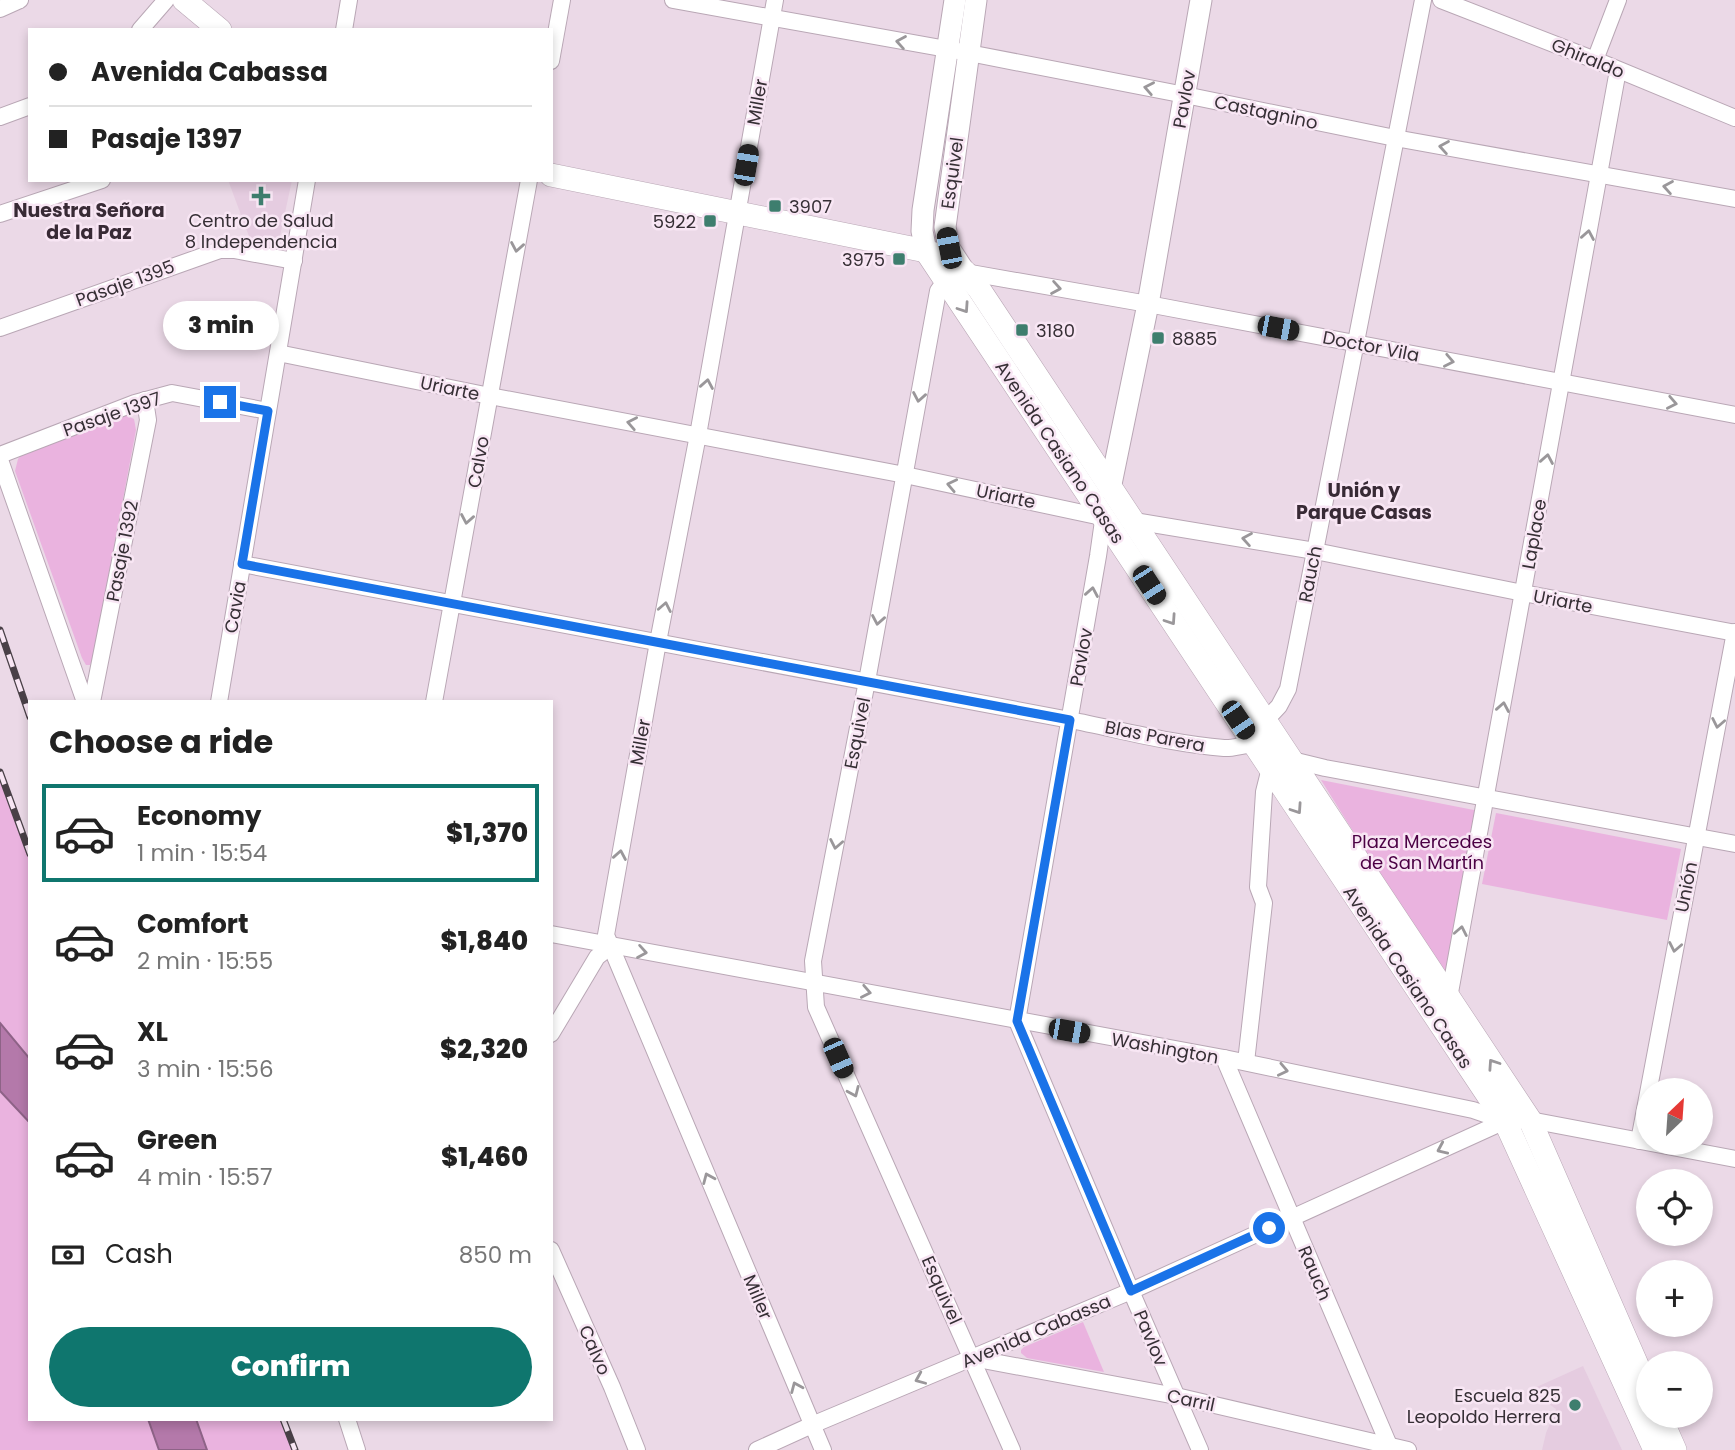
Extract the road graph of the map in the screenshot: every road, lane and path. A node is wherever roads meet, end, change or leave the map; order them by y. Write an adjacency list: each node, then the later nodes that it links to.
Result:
1 (166, 0): 14 (street)
2 (184, 0): 15 (main road)
3 (349, 0): 16 (street)
4 (562, 0): 17 (street)
5 (673, 0): 13 (street, Castagnino)
6 (775, 0): 13 (street, Miller)
7 (955, 0): 18 (street, Esquivel)
8 (976, 0): 18 (street, Esquivel)
9 (1201, 0): 21 (street, Pavlov)
10 (1423, 0): 25 (street, Rauch)
11 (1441, 0): 19 (street, Ghiraldo)
12 (1618, 0): 19 (street)
13 (772, 19): 18 (street, Castagnino, one-way to 13); 33 (street, Miller)
14 (142, 28)
15 (218, 28)
16 (344, 28)
17 (553, 50)
18 (958, 52): 21 (street, Castagnino, one-way to 18); 34 (street, Esquivel); 36 (street, Esquivel)
19 (1595, 60): 20 (street, Ghiraldo)
20 (1618, 70): 24 (street, Ghiraldo); 26 (street, Laplace)
21 (1185, 95): 25 (street, Castagnino); 37 (street, Pavlov)
22 (28, 107): 23 (street)
23 (0, 117)
24 (1735, 118)
25 (1395, 138): 26 (street, Castagnino, one-way to 25); 39 (street, Rauch)
26 (1599, 175): 31 (street, Castagnino, one-way to 26); 41 (street, Laplace, one-way to 26)
27 (553, 176): 33 (main road)
28 (96, 182): 32 (street)
29 (307, 182): 35 (street, Cavia)
30 (530, 182): 42 (street, Calvo, one-way to 42)
31 (1735, 199)
32 (0, 214)
33 (738, 214): 34 (main road); 46 (street, Miller, one-way to 33)
34 (926, 251): 36 (main road, Avenida Casiano Casas)
35 (294, 261): 38 (street, Pasaje 1395); 40 (street, Cavia)
36 (955, 276): 37 (street, Doctor Vila, one-way to 37); 49 (street, Esquivel, one-way to 49); 50 (main road, Avenida Casiano Casas); 51 (main road, Avenida Casiano Casas, one-way to 51)
37 (1148, 304): 39 (street, Doctor Vila); 50 (street, Pavlov)
38 (0, 328)
39 (1355, 343): 41 (street, Doctor Vila, one-way to 41); 53 (street, Rauch)
40 (278, 353): 42 (street, Uriarte); 44 (street, Cavia)
41 (1561, 382): 45 (street, Doctor Vila, one-way to 45); 55 (street, Laplace, one-way to 41)
42 (490, 396): 46 (street, Uriarte, one-way to 42); 56 (street, Calvo, one-way to 56)
43 (145, 400): 44 (street, Pasaje 1397); 47 (street, Pasaje 1397); 61 (street, Pasaje 1392)
44 (268, 411): 54 (street, Cavia)
45 (1735, 415)
46 (698, 435): 49 (street, Uriarte); 58 (street, Miller, one-way to 46)
47 (0, 454)
48 (0, 460): 60 (street)
49 (905, 475): 51 (street, Uriarte, one-way to 49); 59 (street, Esquivel, one-way to 59)
50 (1110, 489): 51 (street, Pavlov); 52 (main road, Avenida Casiano Casas)
51 (1104, 517): 52 (street, Uriarte); 64 (street, Pavlov, one-way to 51); 66 (main road, Avenida Casiano Casas, one-way to 66)
52 (1131, 520): 53 (street, Uriarte, one-way to 52); 65 (main road, Avenida Casiano Casas)
53 (1315, 551): 55 (street, Uriarte); 65 (street, Rauch)
54 (242, 564): 56 (street, Blas Parera); 62 (street, Cavia)
55 (1523, 593): 57 (street, Uriarte); 67 (street, Laplace, one-way to 55)
56 (452, 603): 58 (street, Blas Parera); 63 (street, Calvo)
57 (1735, 633): 68 (street, Unión, one-way to 68)
58 (658, 642): 59 (street, Blas Parera); 71 (street, Miller, one-way to 58)
59 (867, 681): 64 (street, Blas Parera); 72 (street, Esquivel, one-way to 72)
60 (84, 700)
61 (92, 700)
62 (219, 700)
63 (434, 700)
64 (1070, 720): 66 (street, Blas Parera); 74 (street, Pavlov)
65 (1265, 721): 66 (main road, Avenida Casiano Casas)
66 (1271, 756): 67 (street, Blas Parera); 73 (main road, Avenida Casiano Casas); 77 (street); 80 (main road, Avenida Casiano Casas, one-way to 80)
67 (1486, 798): 68 (street, Blas Parera); 73 (street, Laplace, one-way to 67)
68 (1696, 837): 69 (street, Blas Parera); 78 (street, Unión, one-way to 78)
69 (1735, 844)
70 (553, 934): 71 (street, Washington)
71 (611, 946): 72 (street, Washington, one-way to 72); 75 (street); 91 (street, Miller, one-way to 71)
72 (815, 982): 74 (street, Washington, one-way to 74); 87 (street, Esquivel, one-way to 87)
73 (1449, 998): 79 (main road, Avenida Casiano Casas, one-way to 73)
74 (1017, 1021): 76 (street, Washington); 86 (street, Pavlov)
75 (553, 1031)
76 (1224, 1058): 77 (street, Washington); 84 (street, Rauch)
77 (1246, 1062): 80 (street, Washington, one-way to 80)
78 (1651, 1078)
79 (1530, 1120): 80 (street, Washington); 81 (street, Washington); 88 (main road, Avenida Casiano Casas)
80 (1505, 1121): 84 (street, Avenida Cabassa, one-way to 84); 101 (main road, Avenida Casiano Casas)
81 (1636, 1140)
82 (1713, 1155): 83 (street, Washington)
83 (1735, 1159)
84 (1292, 1218): 86 (street, Avenida Cabassa); 93 (street, Rauch)
85 (553, 1254): 95 (street, Calvo)
86 (1131, 1291): 87 (street, Avenida Cabassa); 89 (street, Pavlov)
87 (972, 1358): 89 (street, Carril); 91 (street, Avenida Cabassa, one-way to 91); 98 (street, Esquivel)
88 (1636, 1363)
89 (1176, 1396): 93 (street, Carril); 99 (street, Pavlov)
90 (348, 1421): 94 (street)
91 (812, 1425): 96 (street, Avenida Cabassa); 97 (street, Miller)
92 (1665, 1428): 102 (main road)
93 (1390, 1448): 100 (street, Carril)
94 (357, 1450)
95 (637, 1450)
96 (758, 1450)
97 (823, 1450)
98 (1012, 1450)
99 (1200, 1450)
100 (1408, 1450)
101 (1656, 1450)
102 (1675, 1450)

